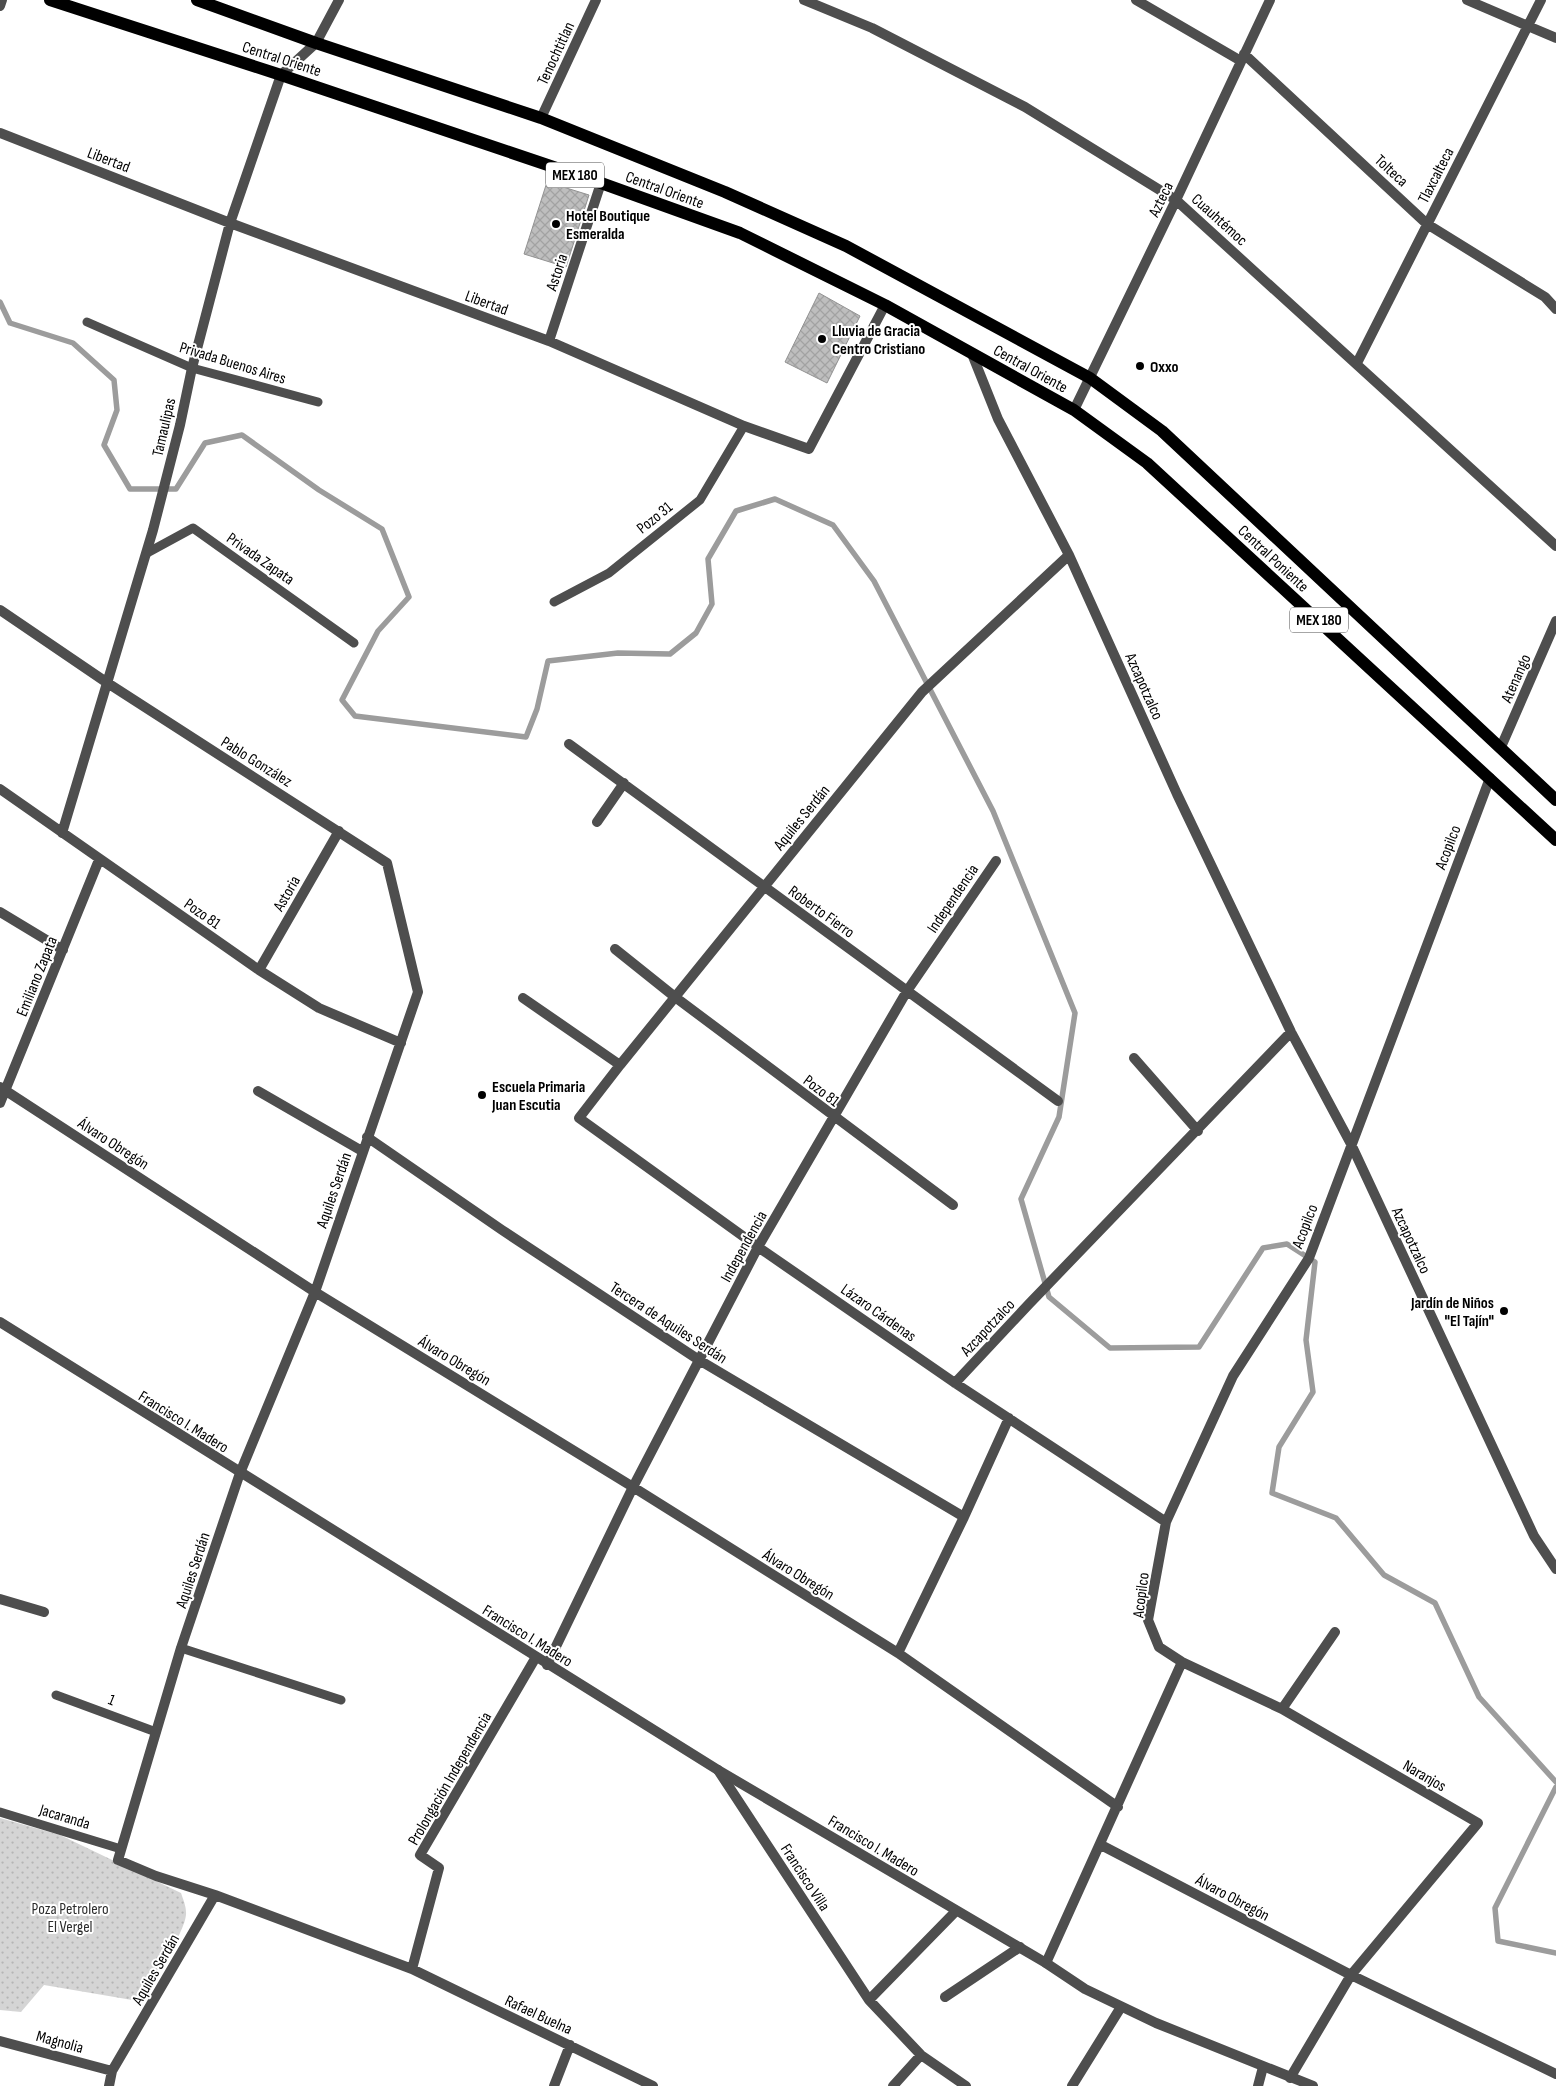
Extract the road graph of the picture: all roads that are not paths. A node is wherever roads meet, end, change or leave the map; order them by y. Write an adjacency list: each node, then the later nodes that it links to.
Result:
1 (2, 0): 11 (street)
2 (50, 0): 16 (main road, Central Oriente / MEX 180)
3 (197, 0): 14 (main road, Central Oriente / MEX 180)
4 (339, 0): 14 (street, Tamaulipas)
5 (596, 0): 17 (street, Tenochtitlan)
6 (804, 0): 20 (street, Cuauhtémoc)
7 (1136, 0): 15 (street, Tolteca)
8 (1270, 0): 15 (street, Azteca)
9 (1466, 0): 12 (street)
10 (1541, 0): 12 (street, Tlaxcalteca)
11 (0, 6)
12 (1528, 26): 13 (street); 22 (street, Tlaxcalteca)
13 (1556, 38)
14 (316, 43): 16 (street, Tamaulipas); 17 (main road, Central Oriente / MEX 180)
15 (1243, 57): 20 (street, Azteca); 22 (street, Tolteca)
16 (281, 75): 19 (main road, Central Oriente / MEX 180); 21 (street, Tamaulipas)
17 (541, 118): 30 (main road, Central Oriente / MEX 180)
18 (0, 133): 21 (street, Libertad)
19 (601, 183): 23 (main road, Central Oriente / MEX 180); 26 (street, Astoria)
20 (1176, 200): 28 (street, Cuauhtémoc); 30 (street, Azteca)
21 (230, 223): 26 (street, Libertad); 29 (street, Tamaulipas)
22 (1427, 224): 24 (street, Tolteca); 28 (street, Tlaxcalteca)
23 (885, 305): 27 (main road, Central Oriente / MEX 180); 33 (street, Libertad)
24 (1556, 308)
25 (87, 322): 29 (lane, Privada Buenos Aires)
26 (549, 341): 33 (street, Libertad)
27 (972, 354): 32 (main road, Central Oriente / MEX 180); 36 (street, Azcapotzalco)
28 (1357, 363): 34 (street, Cuauhtémoc)
29 (192, 368): 31 (lane, Privada Buenos Aires); 35 (street, Tamaulipas)
30 (1090, 378): 32 (street, Azteca); 43 (main road, Central Poniente / MEX 180)
31 (318, 402)
32 (1074, 410): 44 (main road, Central Poniente / MEX 180)
33 (744, 426): 37 (lane, Pozo 31)
34 (1556, 546)
35 (146, 553): 40 (lane, Privada Zapata); 41 (street, Tamaulipas)
36 (1069, 555): 54 (street, Aquiles Serdán); 63 (street, Azcapotzalco)
37 (554, 602)
38 (0, 610): 41 (street, Pablo González)
39 (1556, 621): 43 (street, Atenango)
40 (354, 643)
41 (106, 682): 49 (street, Pablo González); 50 (street, Tamaulipas)
42 (570, 744): 45 (street, Roberto Fierro)
43 (1501, 747): 47 (main road, Central Poniente / MEX 180)
44 (1490, 778): 51 (main road, Central Poniente / MEX 180); 75 (street, Acopilco)
45 (624, 782): 48 (street); 54 (street, Roberto Fierro)
46 (0, 789): 50 (street, Pozo 81)
47 (1556, 800)
48 (597, 822)
49 (339, 831): 58 (street, Astoria); 60 (street, Pablo González)
50 (62, 832): 52 (street, Pozo 81)
51 (1556, 840)
52 (99, 860): 57 (street, Emiliano Zapata); 58 (street, Pozo 81)
53 (996, 861): 59 (street, Independencia)
54 (763, 886): 59 (street, Roberto Fierro); 62 (street, Aquiles Serdán)
55 (0, 912): 57 (street)
56 (615, 949): 62 (street, Pozo 81)
57 (63, 950): 67 (street, Emiliano Zapata)
58 (259, 970): 64 (street, Pozo 81)
59 (907, 991): 69 (street, Roberto Fierro); 71 (street, Independencia)
60 (418, 992): 64 (street, Aquiles Serdán)
61 (523, 998): 66 (street)
62 (675, 998): 66 (street, Aquiles Serdán); 71 (street, Pozo 81)
63 (1291, 1032): 73 (street, Azcapotzalco); 75 (street, Azcapotzalco)
64 (401, 1042): 74 (street, Aquiles Serdán)
65 (1134, 1058): 73 (street)
66 (620, 1065): 72 (street, Aquiles Serdán)
67 (3, 1088): 70 (street, Emiliano Zapata); 79 (street, Álvaro Obregón)
68 (258, 1091): 76 (street)
69 (1058, 1101)
70 (0, 1103)
71 (833, 1117): 77 (street, Pozo 81); 78 (street, Independencia)
72 (579, 1118): 78 (street, Lázaro Cárdenas)
73 (1198, 1131): 82 (street, Azcapotzalco)
74 (367, 1137): 76 (street, Aquiles Serdán); 81 (street, Tercera de Aquiles Serdán)
75 (1351, 1144): 87 (street, Acopilco); 88 (street, Azcapotzalco)
76 (362, 1150): 79 (street, Aquiles Serdán)
77 (953, 1205)
78 (758, 1247): 81 (street, Independencia); 82 (street, Lázaro Cárdenas)
79 (315, 1292): 84 (street, Aquiles Serdán); 85 (street, Álvaro Obregón)
80 (0, 1322): 84 (street, Francisco I. Madero)
81 (699, 1360): 85 (street, Independencia); 86 (street, Tercera de Aquiles Serdán)
82 (955, 1383): 83 (street, Lázaro Cárdenas)
83 (1009, 1418): 86 (street); 87 (street, Lázaro Cárdenas)
84 (240, 1473): 92 (street, Aquiles Serdán); 94 (street, Francisco I. Madero)
85 (633, 1487): 93 (street, Álvaro Obregón); 96 (street, Independencia)
86 (964, 1517): 93 (street)
87 (1166, 1522): 95 (street, Acopilco)
88 (1556, 1569)
89 (0, 1599): 90 (street)
90 (44, 1612)
91 (1335, 1632): 99 (street)
92 (181, 1648): 98 (lane); 100 (street, Aquiles Serdán)
93 (898, 1653): 102 (street, Álvaro Obregón)
94 (536, 1658): 96 (street, Francisco I. Madero); 110 (street, Prolongación Independencia)
95 (1182, 1662): 99 (street, Naranjos); 102 (street)
96 (548, 1665): 101 (street, Francisco I. Madero)
97 (56, 1694): 100 (lane, 1)
98 (341, 1700)
99 (1282, 1709): 111 (street, Naranjos)
100 (156, 1732): 105 (street, Aquiles Serdán)
101 (718, 1770): 107 (street, Francisco I. Madero); 113 (street, Francisco Villa)
102 (1118, 1807): 104 (street)
103 (0, 1812): 105 (lane, Jacaranda)
104 (1101, 1845): 109 (street); 111 (street, Álvaro Obregón)
105 (120, 1849): 106 (street)
106 (215, 1895): 110 (street, Rafael Buelna); 119 (street, Aquiles Serdán)
107 (956, 1911): 108 (street, Francisco I. Madero); 113 (street)
108 (1020, 1947): 109 (street, Francisco I. Madero); 112 (street)
109 (1046, 1963): 114 (street, Francisco I. Madero)
110 (412, 1970): 116 (street, Rafael Buelna)
111 (1351, 1975): 120 (street); 121 (street, Naranjos)
112 (945, 1997)
113 (869, 2000): 117 (street, Francisco Villa)
114 (1121, 2007): 118 (street, Francisco I. Madero); 127 (street)
115 (0, 2041): 119 (street, Magnolia)
116 (570, 2045): 123 (street); 124 (street, Rafael Buelna)
117 (921, 2055): 125 (street); 126 (street, Francisco Villa)
118 (1263, 2067): 121 (street, Francisco I. Madero); 128 (street)
119 (112, 2071): 122 (street, Aquiles Serdán)
120 (1556, 2074)
121 (1290, 2078): 129 (street, Francisco I. Madero)
122 (109, 2086)
123 (554, 2086)
124 (653, 2086)
125 (893, 2086)
126 (966, 2086)
127 (1072, 2086)
128 (1258, 2086)
129 (1313, 2086)

